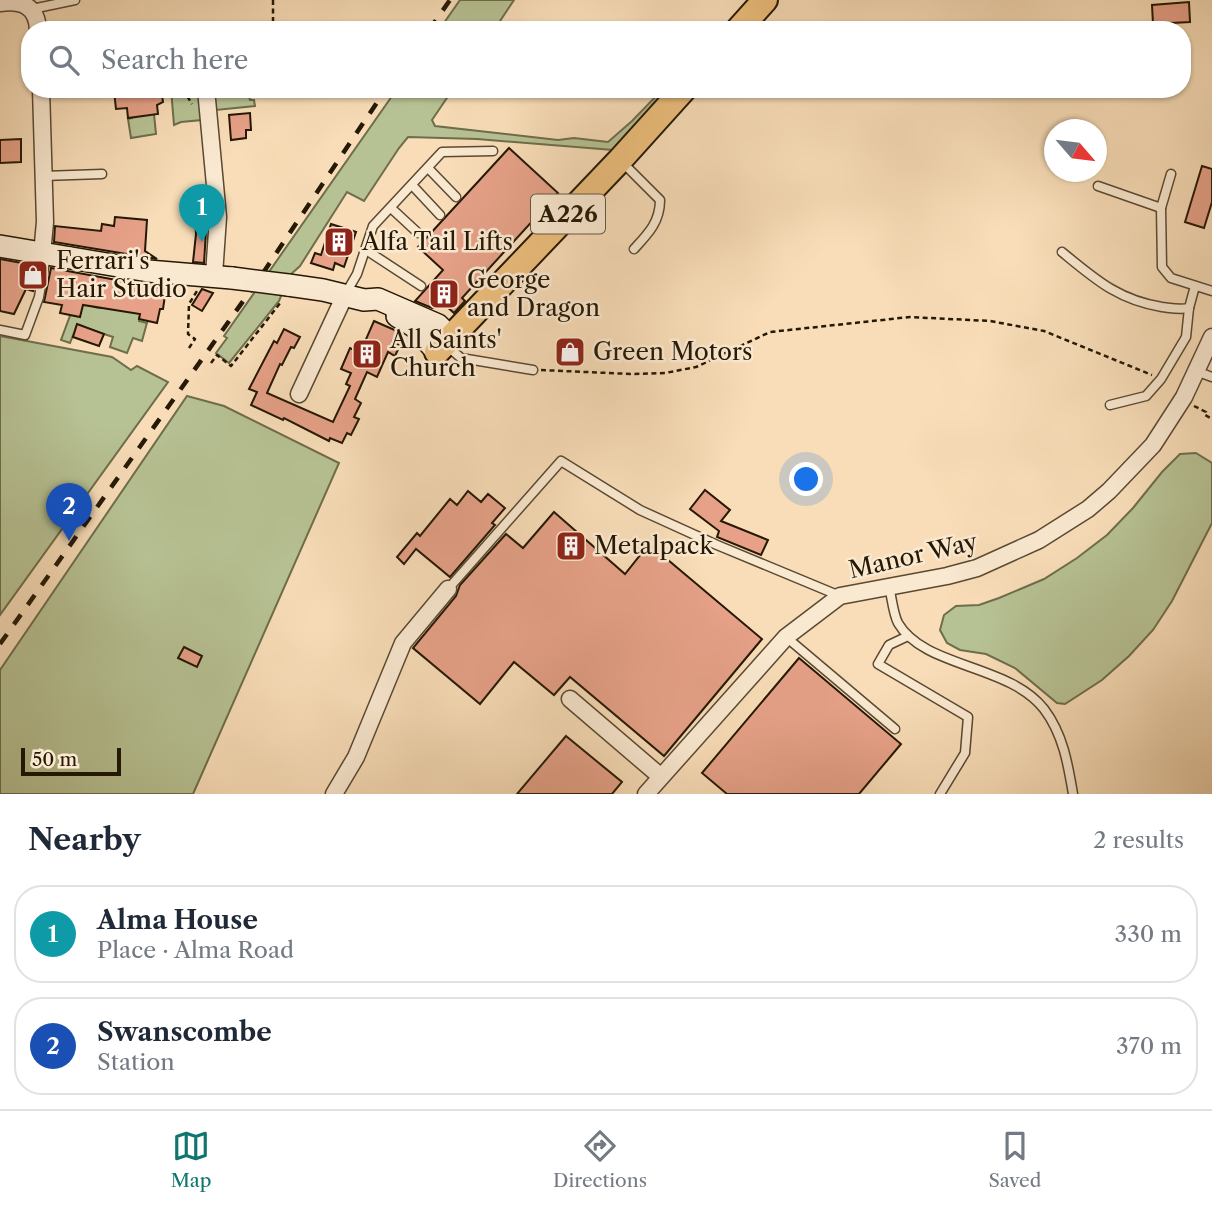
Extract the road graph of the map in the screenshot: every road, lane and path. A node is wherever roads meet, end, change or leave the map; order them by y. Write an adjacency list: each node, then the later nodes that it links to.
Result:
1 (75, 0): 5 (lane)
2 (273, 0): 7 (path)
3 (765, 0): 8 (main road)
4 (0, 3): 5 (street)
5 (25, 6): 6 (street)
6 (37, 21)
7 (273, 21)
8 (746, 21)
9 (41, 98): 17 (street)
10 (207, 98): 30 (street)
11 (676, 98): 13 (main road, A226)
12 (493, 151): 14 (lane)
13 (620, 160): 26 (lane); 39 (main road, A226)
14 (428, 168): 18 (lane); 20 (lane)
15 (102, 174): 17 (lane)
16 (1171, 174): 22 (lane)
17 (43, 177): 29 (street)
18 (412, 185): 21 (lane); 23 (lane)
19 (1098, 186): 22 (lane)
20 (456, 197)
21 (391, 208): 24 (lane); 27 (lane)
22 (1161, 208): 32 (lane)
23 (440, 215)
24 (418, 233)
25 (0, 246): 29 (main road)
26 (634, 249)
27 (366, 250): 31 (lane); 35 (lane)
28 (1062, 252): 36 (lane)
29 (44, 254): 30 (main road); 37 (lane)
30 (216, 278): 33 (main road, bridge); 40 (path)
31 (421, 286)
32 (1195, 286): 34 (lane); 36 (lane)
33 (285, 291): 35 (main road); 41 (path)
34 (1212, 291)
35 (354, 298): 39 (main road); 39 (main road); 46 (street)
36 (1189, 308): 48 (lane)
37 (0, 330)
38 (1212, 337): 44 (street, Manor Way)
39 (448, 340): 42 (lane)
40 (189, 348)
41 (211, 363)
42 (533, 370): 43 (path)
43 (1144, 371)
44 (1196, 371): 45 (lane); 47 (street, Manor Way)
45 (1212, 377)
46 (299, 394)
47 (1184, 397): 49 (path); 50 (street, Manor Way)
48 (1110, 405)
49 (1212, 417)
50 (889, 587): 52 (street, Manor Way); 53 (lane)
51 (448, 589): 52 (lane); 58 (street)
52 (840, 596): 54 (street, Manor Way)
53 (908, 636): 60 (lane); 61 (lane)
54 (786, 637): 56 (lane); 57 (street, Manor Way)
55 (570, 699): 57 (street)
56 (895, 729)
57 (660, 776): 59 (street, Manor Way)
58 (334, 794)
59 (646, 794)
60 (940, 794)
61 (1073, 794)

